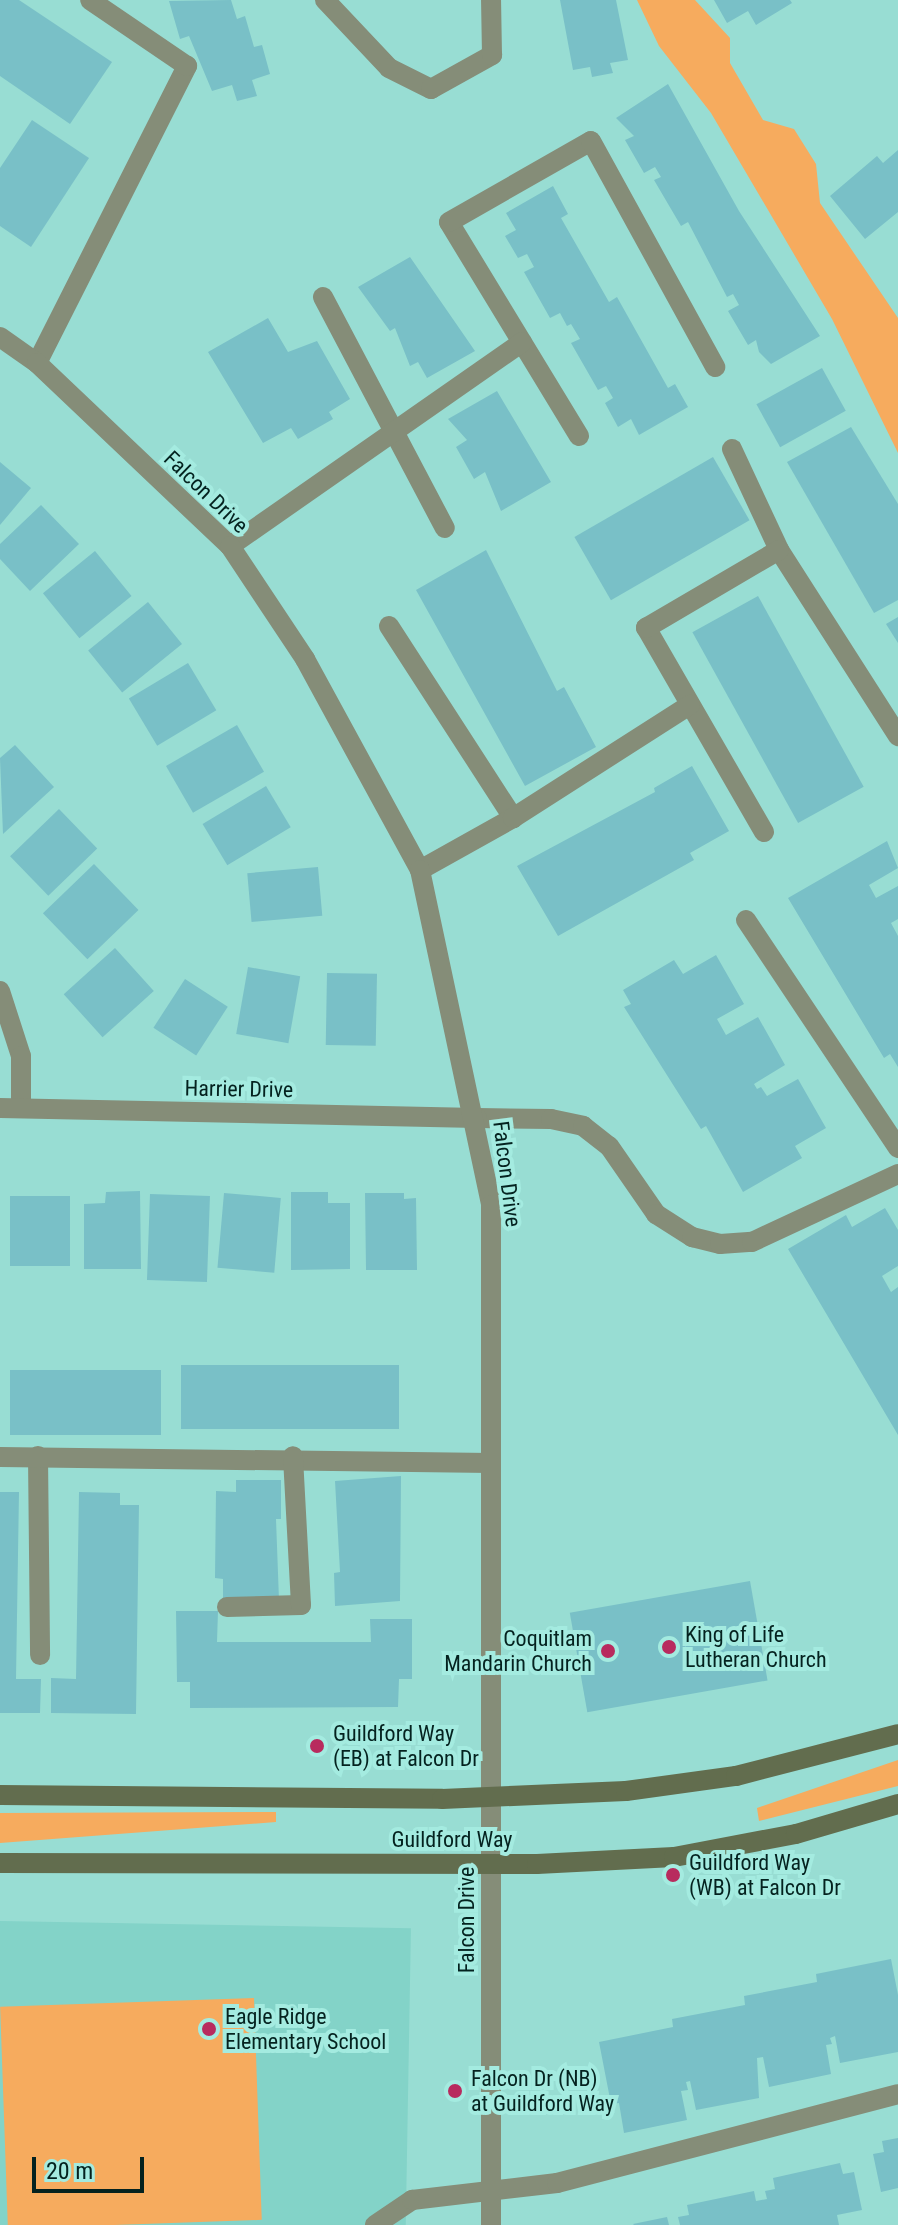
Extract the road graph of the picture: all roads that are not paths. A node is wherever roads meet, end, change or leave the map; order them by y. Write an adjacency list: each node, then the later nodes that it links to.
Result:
1 (90, 0): 7 (street)
2 (325, 0): 3 (street)
3 (491, 0)
4 (323, 297): 9 (street)
5 (0, 337): 7 (street, Falcon Drive)
6 (522, 342): 8 (street); 9 (street); 10 (street)
7 (37, 363): 13 (street, Falcon Drive)
8 (715, 367)
9 (394, 431): 12 (street); 13 (street)
10 (579, 436)
11 (732, 449): 14 (street)
12 (445, 528)
13 (230, 546): 20 (street, Falcon Drive)
14 (779, 550): 16 (street); 17 (street)
15 (389, 626): 18 (street)
16 (690, 705): 18 (street); 19 (street)
17 (898, 736)
18 (513, 818): 20 (street)
19 (764, 832)
20 (420, 870): 25 (street, Falcon Drive)
21 (746, 920): 26 (street)
22 (0, 991): 23 (street)
23 (21, 1107): 24 (street, Harrier Drive); 25 (street, Harrier Drive)
24 (0, 1108)
25 (477, 1118): 27 (street, Harrier Drive); 31 (street, Falcon Drive)
26 (898, 1148)
27 (898, 1174)
28 (38, 1456): 29 (street); 30 (street); 33 (street)
29 (293, 1456): 31 (street); 32 (street)
30 (0, 1457)
31 (491, 1463): 36 (street, Falcon Drive)
32 (227, 1607)
33 (40, 1655)
34 (898, 1734): 36 (main road, Guildford Way)
35 (0, 1795): 36 (main road, Guildford Way)
36 (492, 1797): 39 (street, Falcon Drive)
37 (898, 1804): 39 (main road, Guildford Way)
38 (0, 1863): 39 (main road, Guildford Way)
39 (491, 1863): 41 (street, Falcon Drive)
40 (898, 2094): 41 (street)
41 (490, 2191): 42 (street); 43 (street, Falcon Drive)
42 (375, 2225)
43 (491, 2225)

